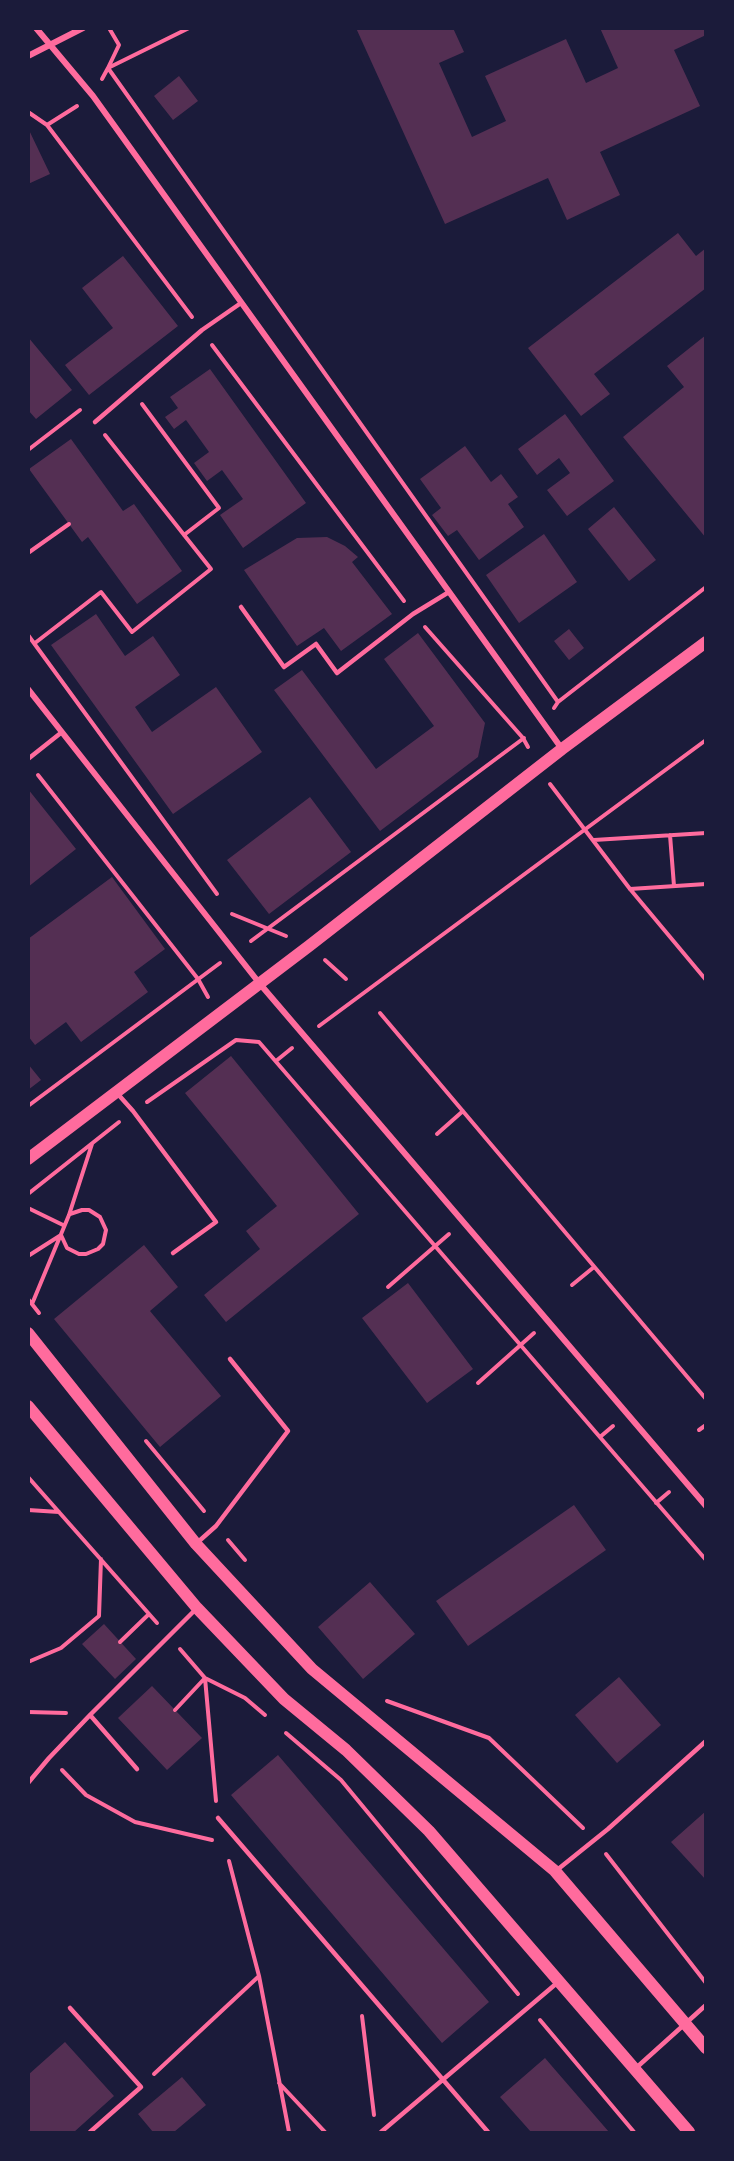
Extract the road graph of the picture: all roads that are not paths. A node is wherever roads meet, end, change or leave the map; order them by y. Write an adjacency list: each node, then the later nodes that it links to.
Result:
1 (36, 28): 3 (street)
2 (83, 28): 3 (street)
3 (50, 45): 4 (street); 5 (street)
4 (28, 56)
5 (242, 303): 6 (lane); 7 (street)
6 (95, 422)
7 (449, 592): 8 (lane); 12 (street)
8 (241, 607)
9 (705, 642): 12 (main road)
10 (28, 689): 11 (street)
11 (62, 732): 13 (lane); 14 (street)
12 (562, 749): 14 (main road)
13 (28, 759)
14 (260, 984): 15 (main road); 21 (street)
15 (117, 1092): 16 (main road); 17 (lane)
16 (28, 1159)
17 (173, 1253)
18 (28, 1333): 22 (main road)
19 (230, 1359): 22 (lane)
20 (28, 1406): 23 (main road)
21 (705, 1506)
22 (196, 1544): 29 (main road)
23 (197, 1608): 24 (lane); 30 (main road)
24 (90, 1714): 26 (lane); 27 (lane)
25 (705, 1741): 29 (lane)
26 (137, 1769)
27 (28, 1783)
28 (218, 1818): 36 (lane)
29 (555, 1871): 33 (main road)
30 (560, 1981): 35 (main road); 36 (lane)
31 (705, 2005): 33 (lane)
32 (70, 2008): 37 (lane)
33 (685, 2024): 34 (main road); 35 (lane)
34 (705, 2048)
35 (636, 2068): 40 (main road)
36 (443, 2079): 38 (lane); 39 (lane)
37 (90, 2133)
38 (381, 2133)
39 (488, 2133)
40 (689, 2133)

